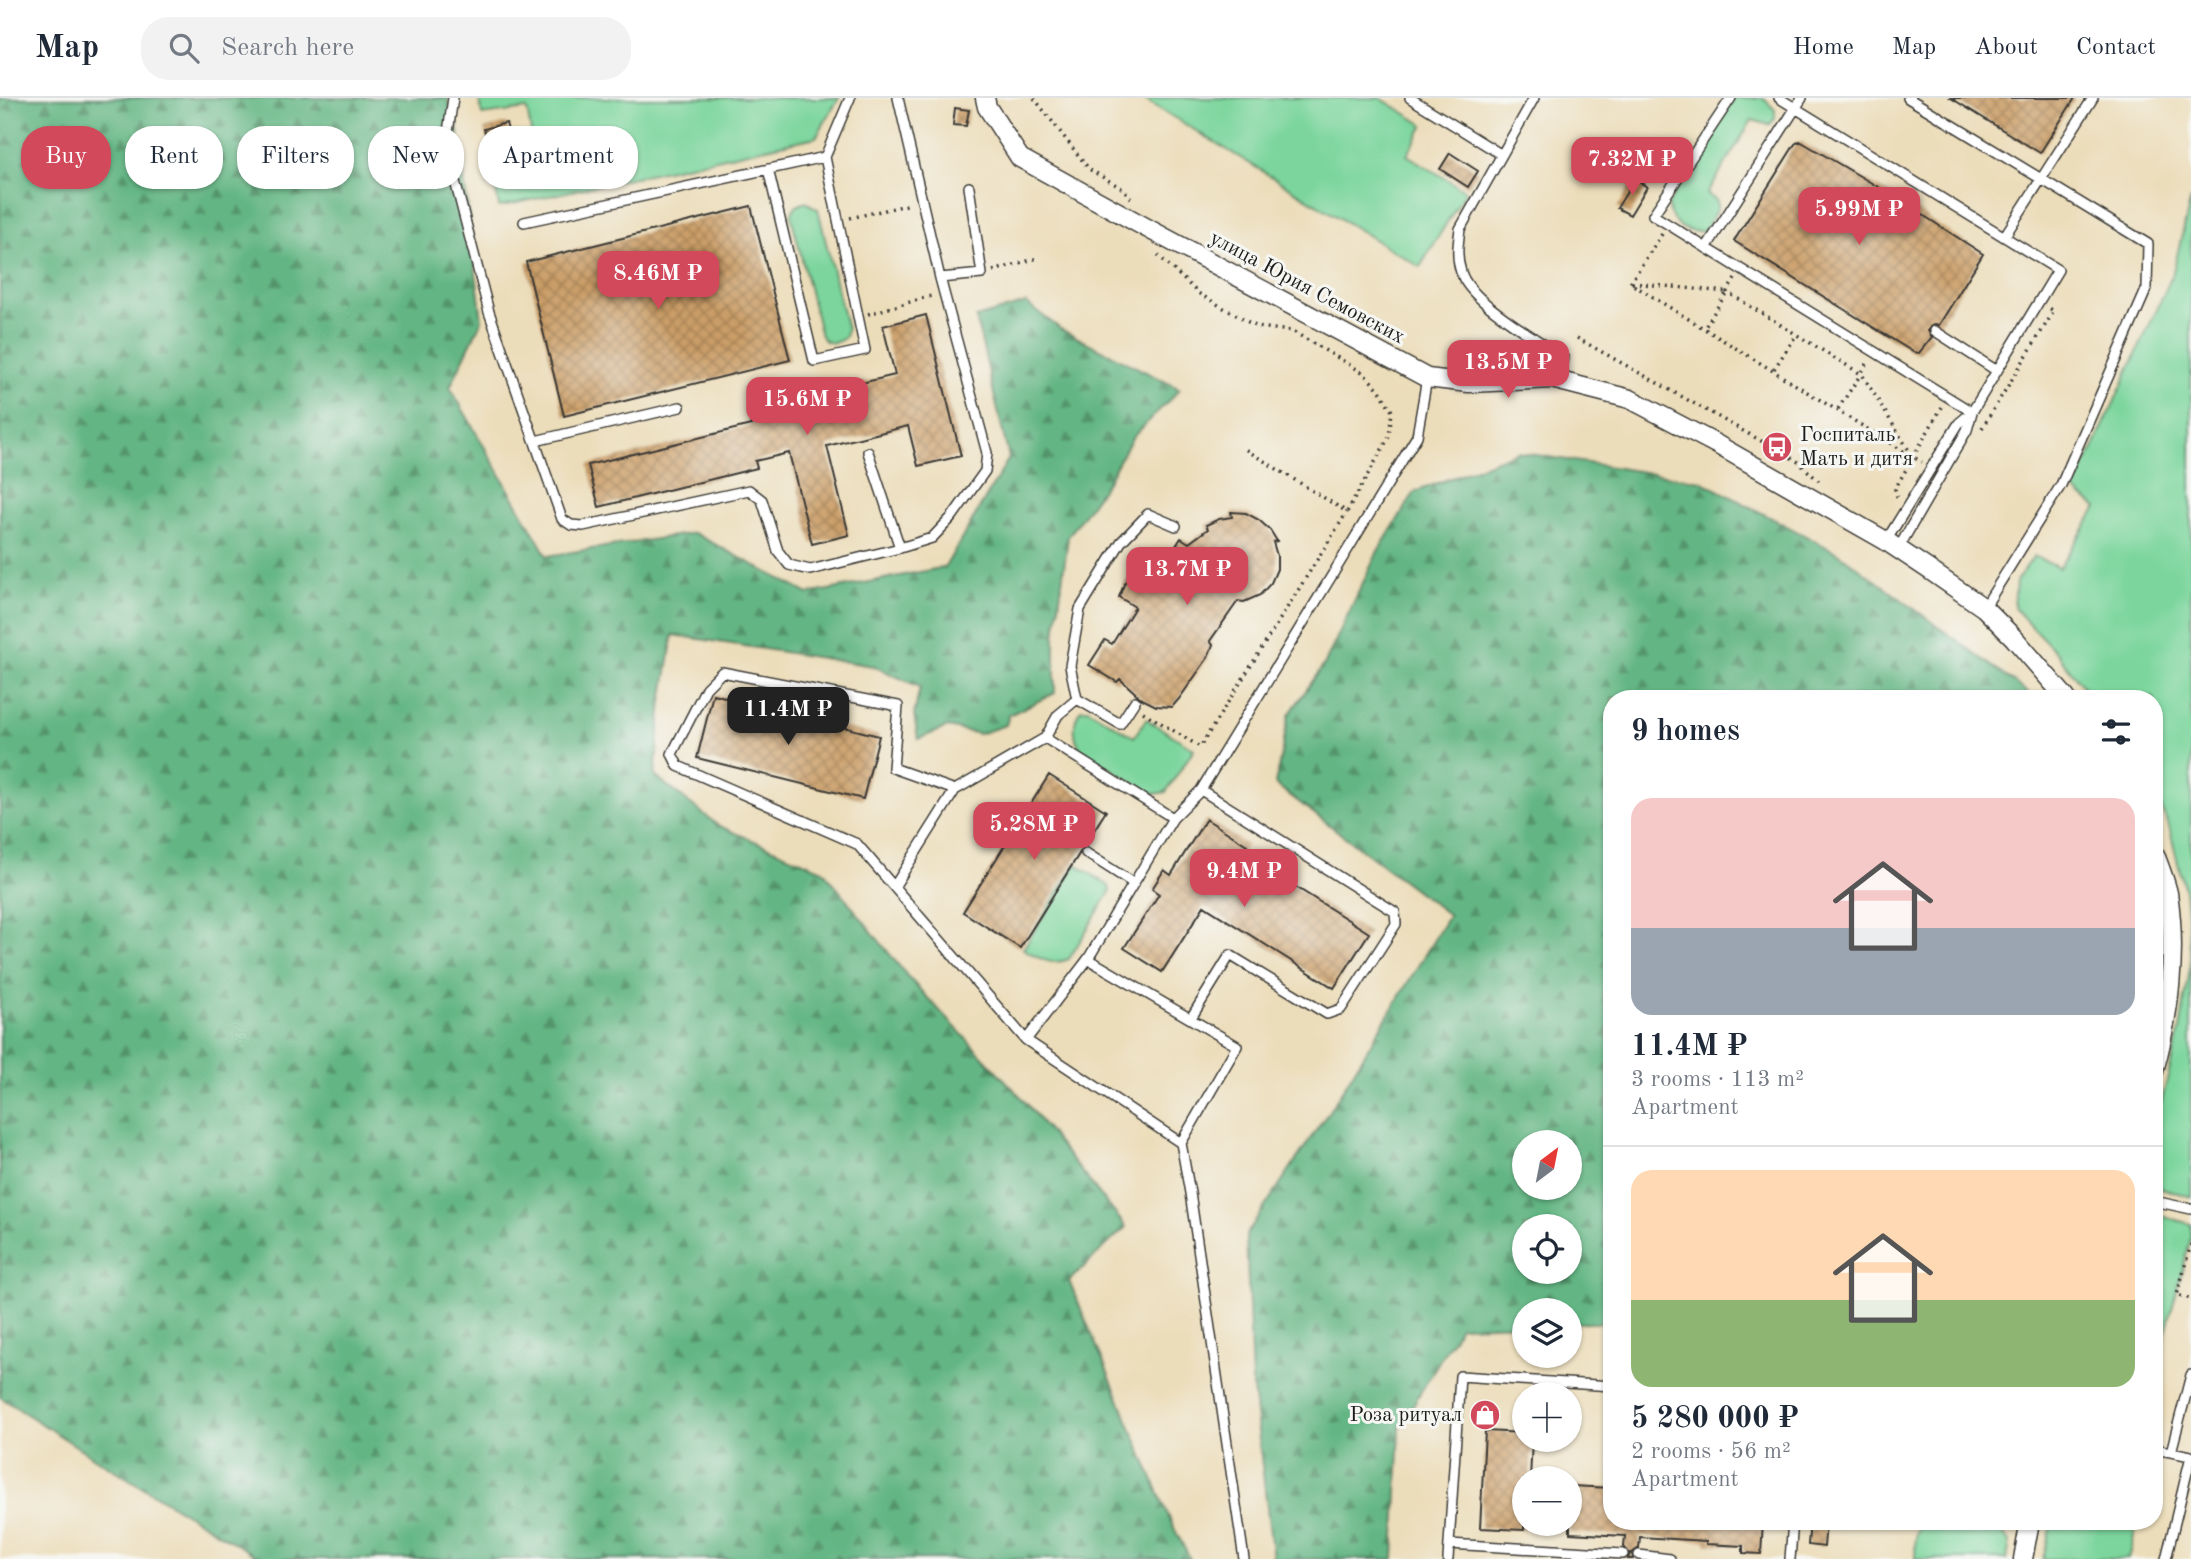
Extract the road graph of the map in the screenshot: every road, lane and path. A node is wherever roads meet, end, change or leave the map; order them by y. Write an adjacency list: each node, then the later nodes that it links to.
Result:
1 (453, 98): 51 (lane)
2 (850, 98): 15 (lane)
3 (898, 98): 20 (lane)
4 (985, 98): 23 (street, улица Юрия Семовских)
5 (1034, 98): 19 (path)
6 (1410, 98): 14 (lane)
7 (1534, 98): 14 (lane)
8 (1731, 98): 26 (lane)
9 (1779, 98): 13 (lane)
10 (1802, 98): 13 (lane)
11 (1908, 98): 17 (lane)
12 (2092, 98): 17 (lane)
13 (1796, 108): 25 (lane); 26 (lane)
14 (1502, 155): 45 (lane)
15 (825, 157): 16 (lane); 21 (lane)
16 (768, 169): 22 (lane); 35 (lane)
17 (2040, 180): 25 (lane); 62 (lane)
18 (969, 187): 28 (lane)
19 (1132, 198)
20 (922, 202): 21 (path); 29 (lane)
21 (838, 221): 35 (lane)
22 (524, 222)
23 (1145, 228): 44 (street, улица Юрия Семовских); 58 (path)
24 (1665, 233): 31 (path)
25 (2004, 237): 34 (lane)
26 (1706, 248): 49 (lane)
27 (1038, 258): 28 (path)
28 (982, 274): 29 (lane)
29 (940, 278): 61 (lane)
30 (1736, 278): 32 (path)
31 (1630, 283): 32 (path); 36 (path)
32 (1727, 292): 36 (path); 38 (path)
33 (917, 300): 35 (path)
34 (2038, 302): 42 (lane); 50 (path)
35 (858, 317)
36 (1704, 327): 41 (path)
37 (1935, 331): 42 (lane)
38 (1797, 334): 41 (path); 43 (path)
39 (1577, 338): 56 (path)
40 (1870, 360): 43 (path)
41 (1774, 369): 48 (path)
42 (1997, 370): 49 (lane)
43 (1862, 375): 48 (path); 54 (path)
44 (1427, 378): 45 (street, улица Юрия Семовских); 68 (lane)
45 (1552, 379): 60 (street, улица Юрия Семовских)
46 (1943, 405): 54 (path)
47 (680, 407): 51 (lane)
48 (1838, 409): 54 (path)
49 (1972, 412): 55 (lane); 60 (lane)
50 (1978, 435)
51 (535, 441): 61 (lane)
52 (1243, 449): 58 (path)
53 (868, 452): 61 (lane)
54 (1913, 457): 55 (path); 57 (path)
55 (1931, 468): 60 (lane)
56 (1825, 487)
57 (1891, 508)
58 (1347, 512): 65 (path)
59 (1176, 526): 64 (lane)
60 (1892, 545): 62 (street, улица Юрия Семовских)
61 (900, 548)
62 (1984, 608): 63 (street, улица Юрия Семовских)
63 (2059, 690)
64 (1077, 699): 65 (lane); 66 (lane)
65 (1133, 703)
66 (1045, 738): 67 (lane); 69 (lane)
67 (955, 790): 73 (lane); 73 (lane)
68 (1201, 790): 69 (lane); 75 (lane)
69 (1173, 818): 72 (lane)
70 (1086, 853): 72 (lane)
71 (2163, 878): 77 (street)
72 (1133, 883): 74 (lane)
73 (894, 887): 76 (lane)
74 (1088, 959): 75 (lane); 76 (lane)
75 (1191, 1018): 78 (lane)
76 (1026, 1040): 78 (lane)
77 (2163, 1040)
78 (1181, 1143): 92 (lane)
79 (2163, 1202): 80 (lane)
80 (2191, 1209)
81 (2191, 1244): 82 (path)
82 (2191, 1299)
83 (2191, 1375): 86 (lane)
84 (1603, 1385): 89 (lane)
85 (2163, 1451): 86 (lane)
86 (2171, 1452): 97 (lane)
87 (1792, 1530): 95 (lane)
88 (2028, 1530): 96 (street)
89 (1449, 1544): 90 (lane); 93 (lane)
90 (1623, 1554)
91 (1639, 1555): 94 (lane)
92 (1244, 1559)
93 (1448, 1559)
94 (1670, 1559)
95 (1790, 1559)
96 (2023, 1559)
97 (2166, 1559)

